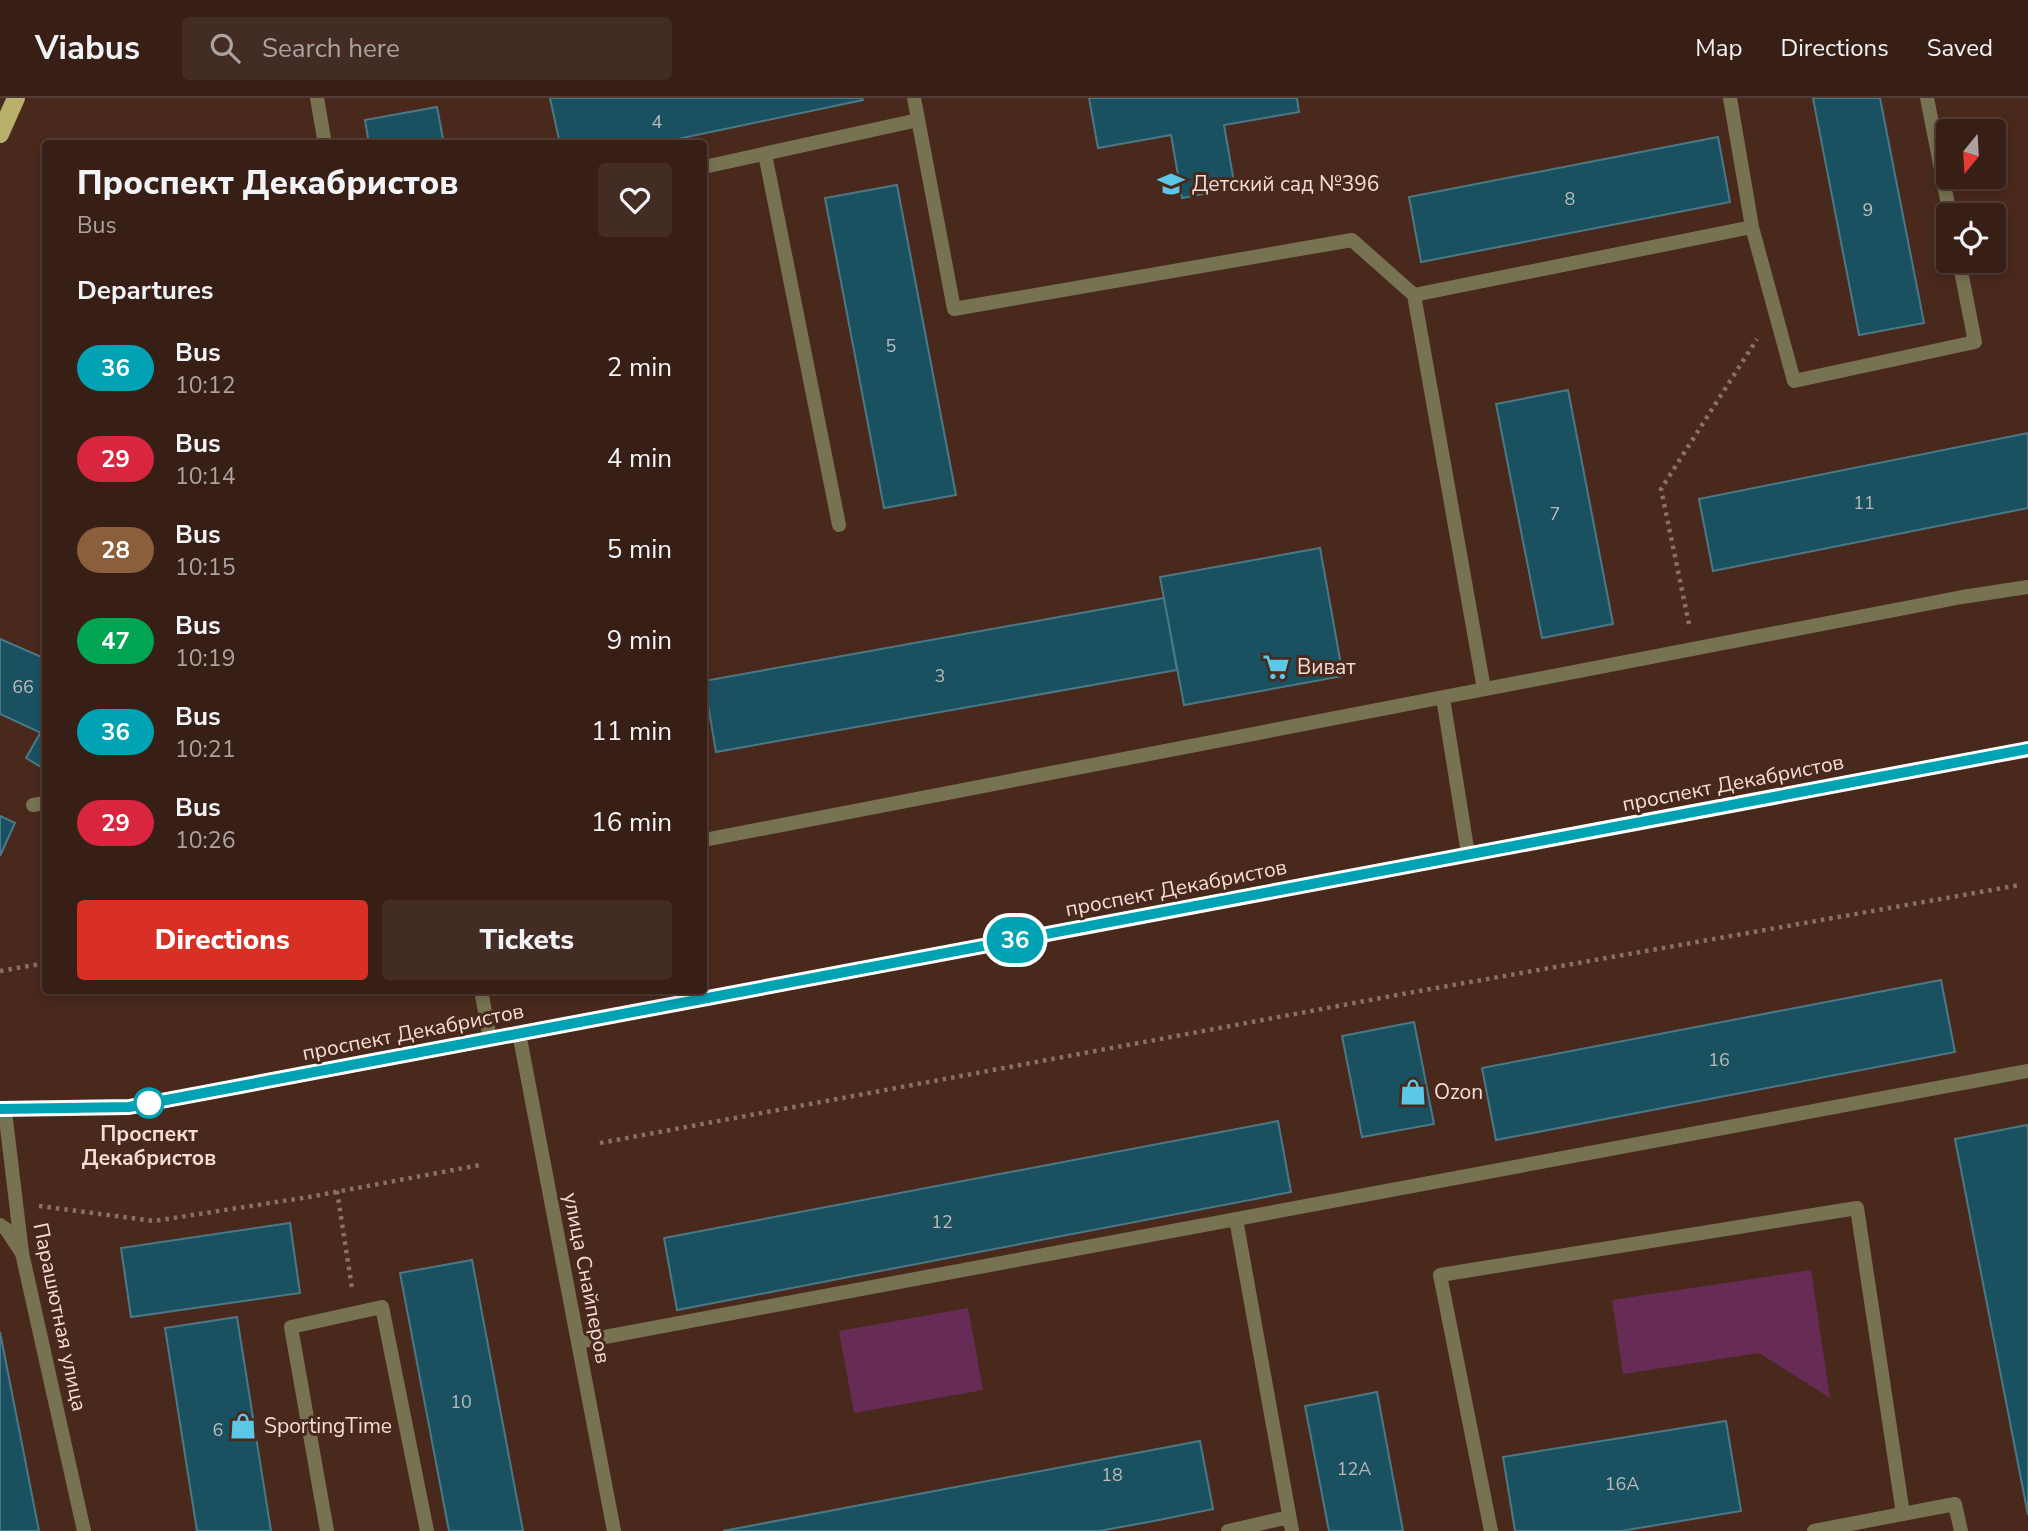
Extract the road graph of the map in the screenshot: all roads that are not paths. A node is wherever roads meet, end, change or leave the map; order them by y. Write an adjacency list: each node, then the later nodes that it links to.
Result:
1 (16, 98): 7 (main road)
2 (317, 98): 8 (street)
3 (914, 98): 6 (street)
4 (1730, 98): 12 (street)
5 (1927, 98): 11 (street)
6 (918, 120): 9 (street); 14 (street)
7 (0, 134)
8 (324, 140)
9 (765, 154): 10 (street); 15 (street)
10 (707, 166)
11 (1949, 203)
12 (1752, 226): 13 (street); 14 (street)
13 (1961, 273)
14 (1414, 295): 17 (street)
15 (839, 525)
16 (2028, 587): 17 (street)
17 (1484, 689): 18 (street)
18 (1443, 698): 20 (street); 21 (street)
19 (2028, 749): 21 (main road, проспект Декабристов)
20 (707, 839)
21 (1468, 854): 23 (main road, проспект Декабристов)
22 (482, 994): 24 (street)
23 (519, 1033): 24 (main road, проспект Декабристов); 30 (street, улица Снайперов)
24 (490, 1039): 26 (main road, проспект Декабристов)
25 (2028, 1071): 27 (street)
26 (2, 1110): 29 (street, Парашютная улица)
27 (1236, 1219): 30 (street); 32 (street)
28 (0, 1225): 29 (street)
29 (22, 1253): 33 (street, Парашютная улица)
30 (578, 1342): 36 (street, улица Снайперов)
31 (1903, 1514): 38 (street); 39 (street); 40 (street)
32 (1290, 1524): 37 (street)
33 (84, 1531)
34 (327, 1531): 35 (street)
35 (427, 1531)
36 (614, 1531)
37 (1228, 1531)
38 (1491, 1531)
39 (1814, 1531)
40 (1961, 1531)

